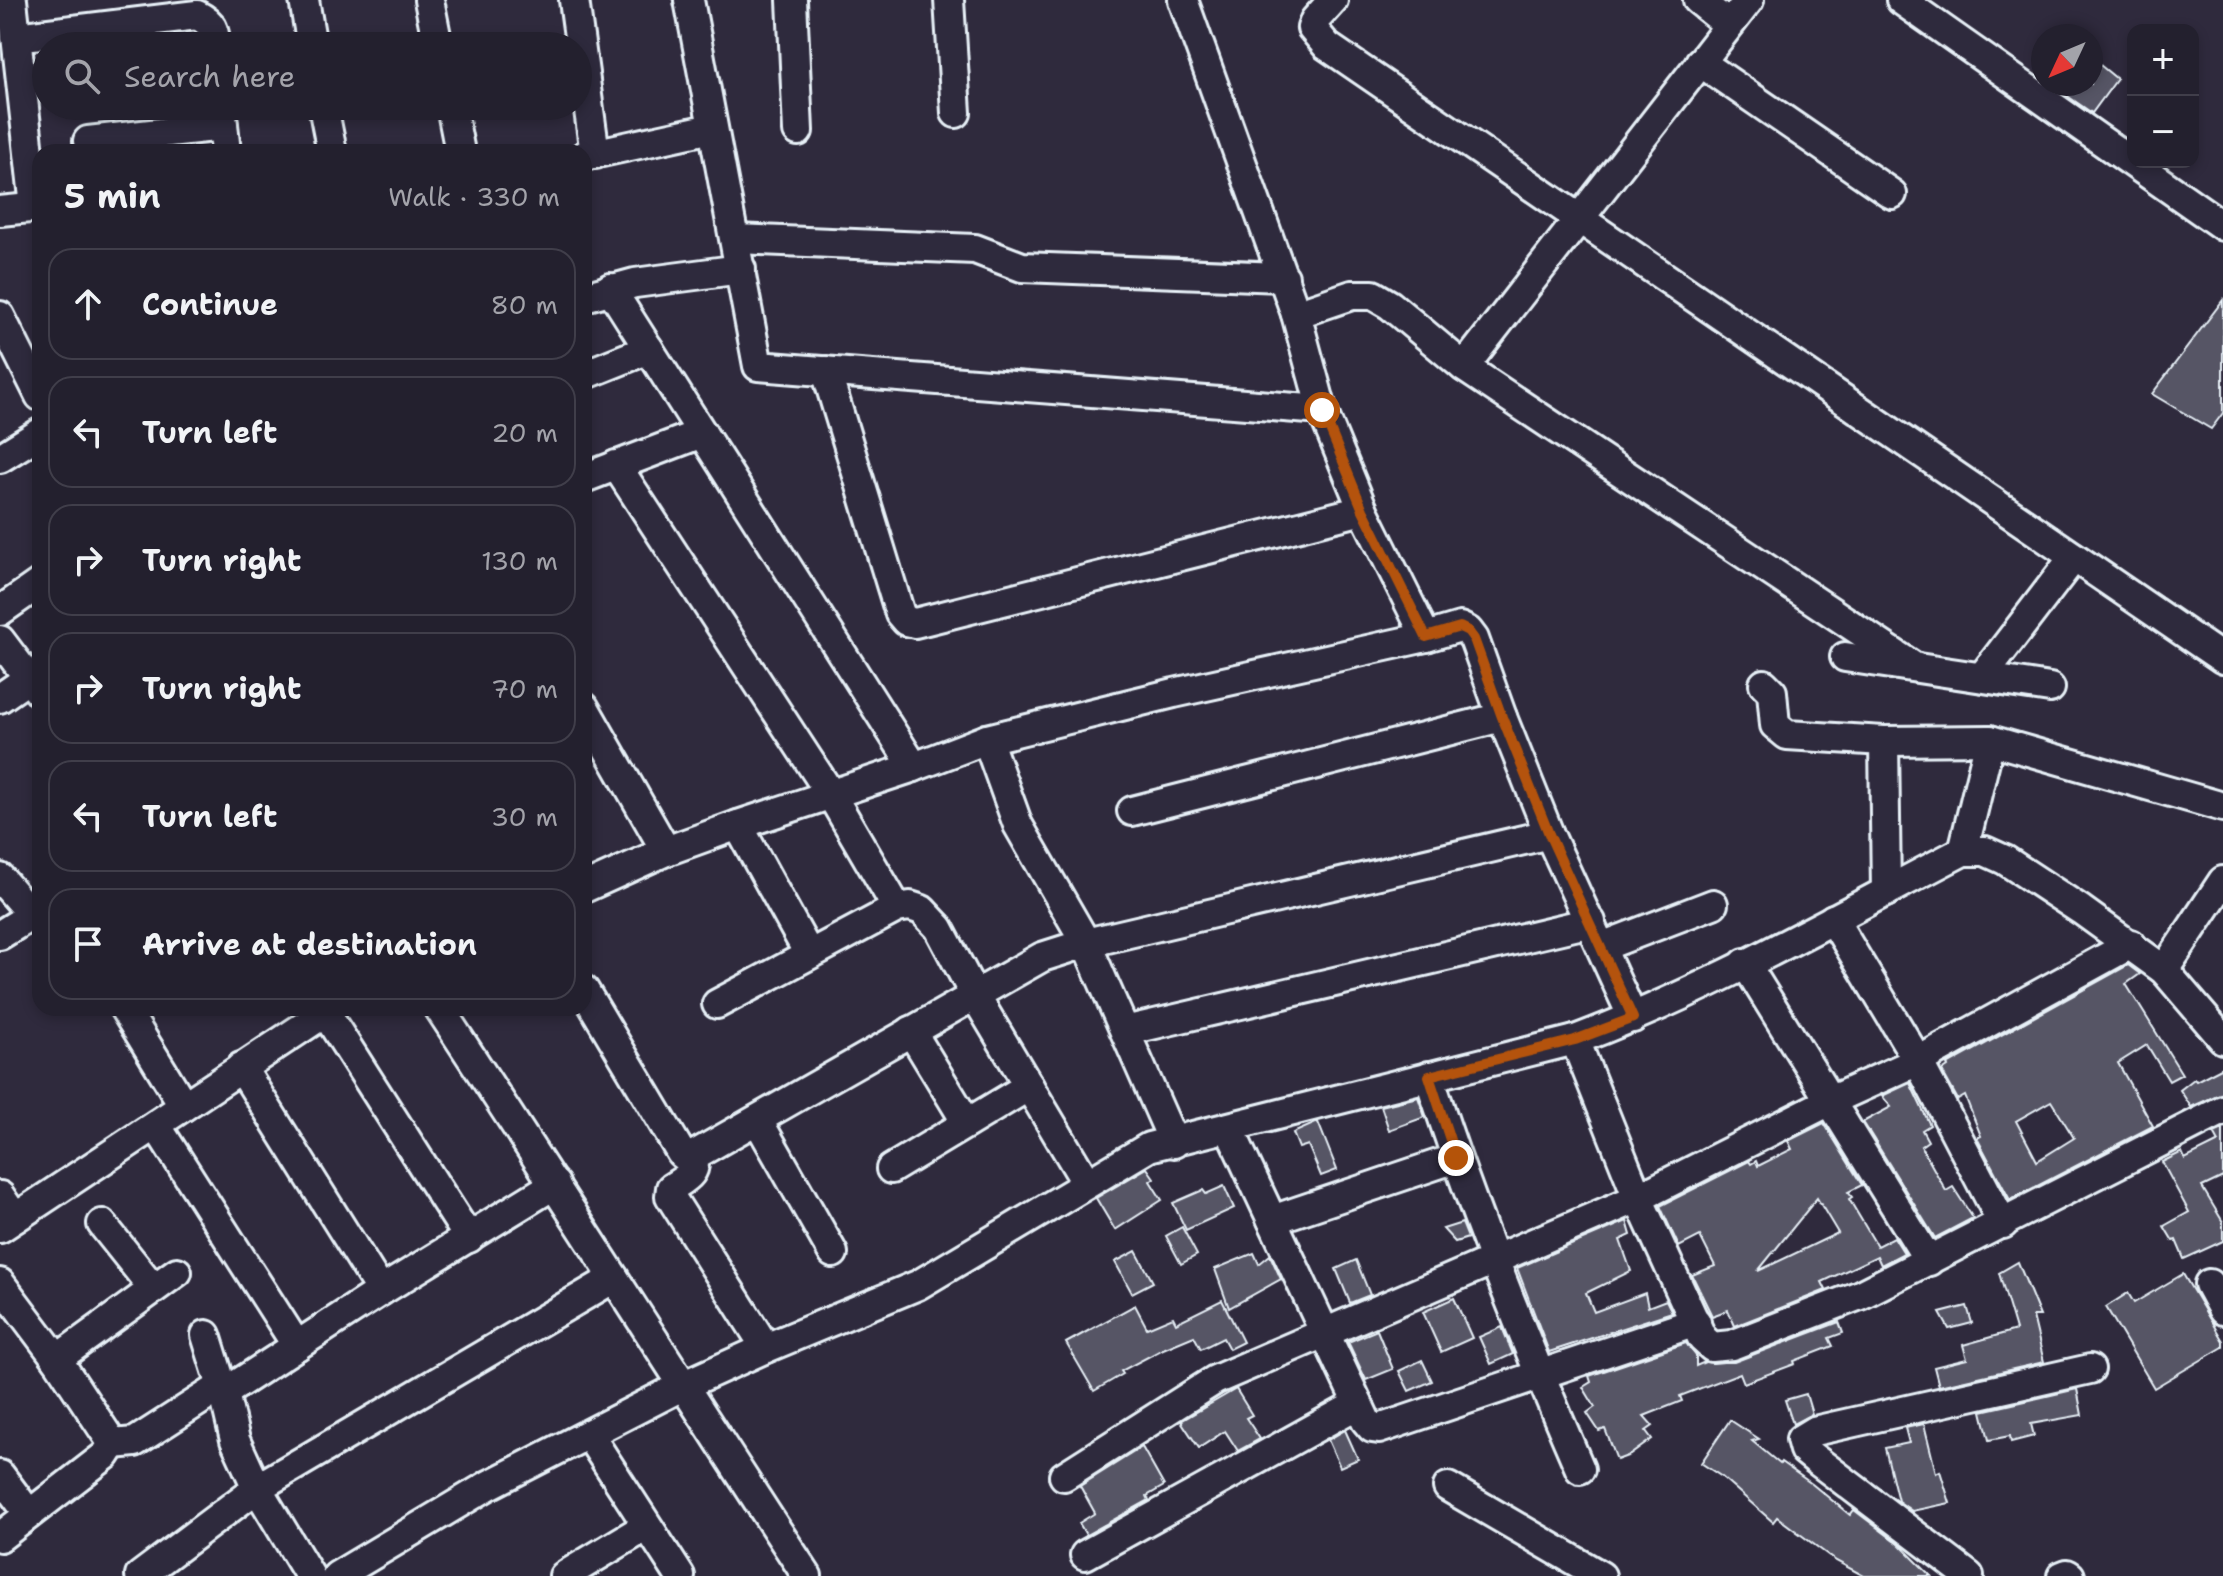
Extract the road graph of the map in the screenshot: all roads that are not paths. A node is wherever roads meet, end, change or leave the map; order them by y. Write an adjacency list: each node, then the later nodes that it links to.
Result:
1 (12, 0): 20 (street)
2 (304, 0): 16 (street)
3 (429, 0): 17 (street)
4 (574, 0): 18 (street)
5 (689, 0): 27 (street)
6 (792, 0): 28 (street)
7 (949, 0): 22 (street)
8 (1183, 0): 42 (street)
9 (1333, 0): 38 (street)
10 (1698, 0): 13 (street)
11 (1749, 0): 13 (street)
12 (1901, 0): 39 (street)
13 (1729, 25): 21 (street)
14 (57, 32): 15 (street)
15 (214, 32)
16 (310, 32)
17 (435, 32)
18 (577, 32)
19 (32, 35): 20 (street)
20 (16, 37): 34 (street)
21 (1700, 62): 35 (street); 38 (street)
22 (956, 113)
23 (326, 120): 30 (street)
24 (454, 120): 31 (street)
25 (586, 120): 32 (street)
26 (223, 128): 29 (street)
27 (712, 128): 33 (street); 40 (street)
28 (798, 131)
29 (88, 141)
30 (330, 144)
31 (458, 144)
32 (589, 144)
33 (592, 155)
34 (32, 161)
35 (1892, 194)
36 (32, 208): 37 (street)
37 (0, 211)
38 (1579, 216): 47 (street); 58 (street)
39 (2223, 226)
40 (735, 239): 41 (street); 42 (street)
41 (741, 269): 43 (street); 48 (street)
42 (1284, 277): 44 (street)
43 (597, 292): 46 (street)
44 (1296, 314): 47 (street); 51 (street)
45 (1, 321): 50 (street)
46 (649, 349): 49 (street); 52 (street)
47 (1464, 367): 65 (street)
48 (826, 371): 51 (street); 57 (street)
49 (592, 372)
50 (32, 381)
51 (1322, 410): 57 (street)
52 (702, 433): 55 (street); 77 (street)
53 (32, 438): 54 (street)
54 (0, 458)
55 (616, 465): 56 (street); 78 (street)
56 (592, 475)
57 (1363, 510): 61 (street)
58 (2074, 557): 64 (street); 66 (street)
59 (32, 589): 60 (street)
60 (0, 611)
61 (1426, 637): 72 (street); 74 (street)
62 (0, 640): 67 (street)
63 (1845, 657): 65 (street)
64 (2223, 659)
65 (1914, 667): 66 (street)
66 (1982, 677): 70 (street)
67 (32, 682)
68 (1764, 684): 76 (street)
69 (32, 686): 71 (street)
70 (2050, 688)
71 (0, 698)
72 (1502, 717): 80 (street); 82 (street)
73 (592, 721): 83 (street)
74 (987, 739): 77 (street); 96 (street)
75 (1990, 740): 76 (street); 79 (street); 84 (street)
76 (1884, 741): 88 (street)
77 (914, 767): 78 (street)
78 (830, 793): 81 (street); 91 (street)
79 (2223, 807)
80 (1132, 811)
81 (738, 825): 83 (street); 98 (street)
82 (1549, 834): 94 (street); 96 (street)
83 (666, 851): 87 (street)
84 (1963, 851): 88 (street); 97 (street)
85 (0, 878): 90 (street)
86 (2223, 881): 100 (street)
87 (592, 884)
88 (1886, 892): 93 (street)
89 (1713, 904): 94 (street)
90 (32, 908)
91 (897, 908): 98 (street); 101 (street)
92 (32, 915): 95 (street)
93 (1833, 919): 99 (street); 113 (street)
94 (1596, 934): 108 (street); 110 (street)
95 (0, 935)
96 (1086, 943): 101 (street); 110 (street)
97 (2131, 944): 100 (street); 113 (street)
98 (809, 954): 103 (street)
99 (1745, 963): 108 (street); 117 (street)
100 (2164, 970): 111 (street)
101 (974, 994): 109 (street); 116 (street)
102 (592, 1003): 125 (street)
103 (717, 1004)
104 (129, 1016): 118 (street)
105 (314, 1016): 114 (street)
106 (323, 1016): 135 (street)
107 (444, 1016): 129 (street)
108 (1633, 1018): 112 (street)
109 (911, 1031): 120 (street); 121 (street)
110 (1125, 1031): 124 (street)
111 (2223, 1039)
112 (1575, 1040): 115 (street); 130 (street)
113 (1918, 1061): 117 (street); 134 (street)
114 (241, 1067): 118 (street); 144 (street)
115 (1429, 1076): 123 (street); 126 (street)
116 (1029, 1086): 121 (street); 128 (street)
117 (1832, 1100): 130 (street); 138 (street)
118 (184, 1106): 122 (street)
119 (2223, 1110): 134 (street)
120 (758, 1121): 125 (street); 136 (street)
121 (967, 1123): 127 (street)
122 (156, 1125): 131 (street); 149 (street)
123 (1229, 1128): 124 (street); 132 (street)
124 (1174, 1143): 128 (street)
125 (693, 1156): 150 (street)
126 (1456, 1158): 132 (street); 137 (street)
127 (891, 1169)
128 (1086, 1182): 150 (street)
129 (555, 1184): 135 (street); 140 (street)
130 (1638, 1198): 137 (street); 146 (street)
131 (5, 1214)
132 (1272, 1220): 147 (street)
133 (102, 1224): 143 (street)
134 (2003, 1224): 138 (street)
135 (469, 1238): 144 (street)
136 (833, 1253)
137 (1494, 1258): 147 (street); 153 (street)
138 (1929, 1261): 146 (street)
139 (177, 1272): 143 (street)
140 (614, 1278): 154 (street); 163 (street)
141 (0, 1283): 151 (street)
142 (2209, 1284): 145 (street)
143 (153, 1288): 151 (street)
144 (381, 1291): 149 (street)
145 (2223, 1310)
146 (1696, 1322): 153 (street)
147 (1324, 1332): 156 (street); 161 (street)
148 (206, 1335): 155 (street)
149 (297, 1346): 155 (street)
150 (766, 1348): 154 (street)
151 (57, 1359): 158 (street)
152 (2090, 1369): 175 (street)
153 (1539, 1374): 156 (street); 159 (street)
154 (682, 1386): 157 (street); 173 (street)
155 (223, 1390): 158 (street); 163 (street)
156 (1358, 1404): 167 (street)
157 (589, 1435): 165 (street); 170 (street)
158 (113, 1444): 164 (street)
159 (1580, 1469)
160 (0, 1475): 164 (street)
161 (1064, 1476)
162 (1448, 1487): 174 (street)
163 (257, 1488): 168 (street); 169 (street)
164 (29, 1514): 166 (street)
165 (647, 1526): 171 (street); 172 (street)
166 (0, 1537)
167 (1085, 1555)
168 (140, 1576)
169 (310, 1576)
170 (337, 1576)
171 (564, 1576)
172 (680, 1576)
173 (807, 1576)
174 (1601, 1576)
175 (1969, 1576)
176 (2062, 1576): 177 (street)
177 (2070, 1576)

